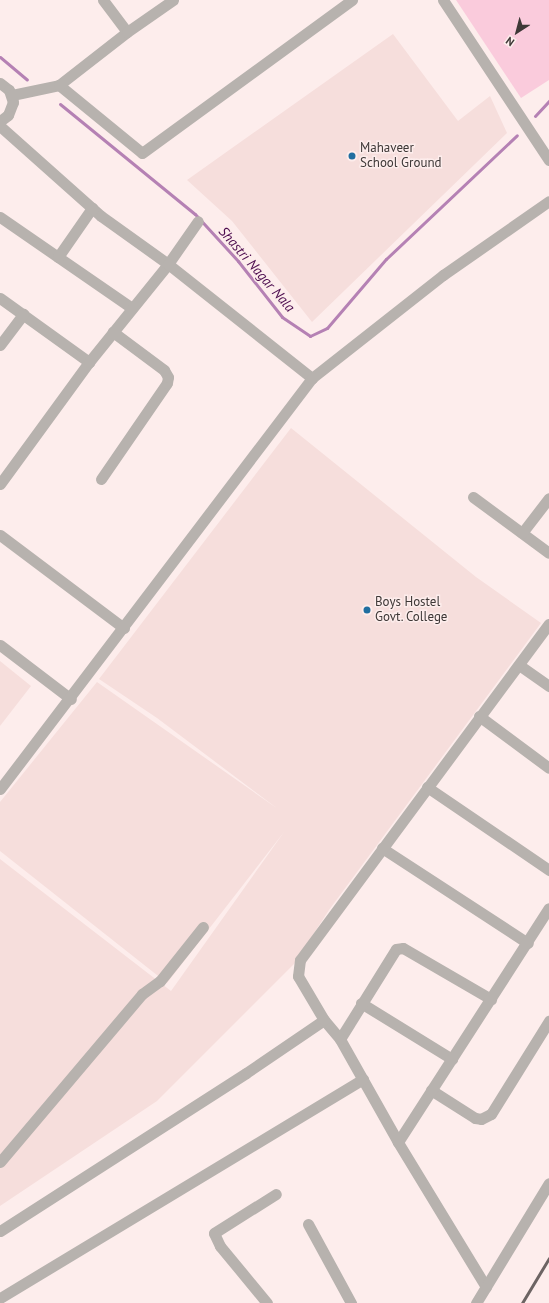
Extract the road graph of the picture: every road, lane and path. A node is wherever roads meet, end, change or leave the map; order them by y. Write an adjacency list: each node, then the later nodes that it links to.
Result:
1 (103, 0): 5 (street)
2 (173, 0): 5 (street)
3 (352, 0): 7 (street)
4 (443, 0): 11 (street)
5 (127, 32): 7 (street)
6 (0, 82): 8 (street)
7 (59, 85): 8 (street)
8 (12, 95): 9 (street)
9 (0, 121)
10 (0, 126): 13 (street)
11 (549, 160)
12 (549, 201): 24 (street)
13 (92, 208): 16 (street); 17 (street)
14 (198, 221): 17 (street)
15 (2, 223): 16 (street)
16 (58, 257): 19 (street)
17 (168, 264): 19 (street); 24 (street)
18 (0, 298): 20 (street)
19 (132, 308): 21 (street)
20 (23, 314): 22 (street); 23 (street)
21 (113, 332): 23 (street); 25 (street)
22 (0, 345)
23 (89, 362): 26 (street)
24 (312, 378): 33 (street)
25 (101, 479)
26 (0, 484)
27 (473, 497): 29 (street)
28 (549, 498): 29 (street)
29 (522, 533): 31 (street)
30 (0, 534): 33 (street)
31 (549, 553)
32 (549, 624): 35 (street)
33 (124, 628): 37 (street)
34 (0, 645): 37 (street)
35 (519, 665): 36 (street); 38 (street)
36 (549, 686)
37 (71, 699): 41 (street)
38 (479, 716): 39 (street); 40 (street)
39 (549, 768)
40 (427, 787): 42 (street); 43 (street)
41 (0, 789)
42 (382, 848): 46 (street); 49 (street)
43 (549, 870)
44 (549, 908): 46 (street)
45 (203, 927): 56 (street)
46 (528, 943): 47 (street)
47 (491, 999): 48 (street); 52 (street)
48 (361, 1003): 51 (street); 52 (street)
49 (324, 1020): 51 (street); 60 (street)
50 (549, 1021): 54 (street)
51 (340, 1039): 53 (street)
52 (452, 1059): 54 (street)
53 (363, 1079): 55 (street); 62 (street)
54 (431, 1090): 55 (street)
55 (398, 1142): 61 (street)
56 (0, 1162)
57 (549, 1183): 61 (street)
58 (276, 1194): 63 (street)
59 (308, 1224): 64 (street)
60 (0, 1231)
61 (486, 1287): 65 (street)
62 (0, 1298)
63 (267, 1303)
64 (351, 1303)
65 (476, 1303)

